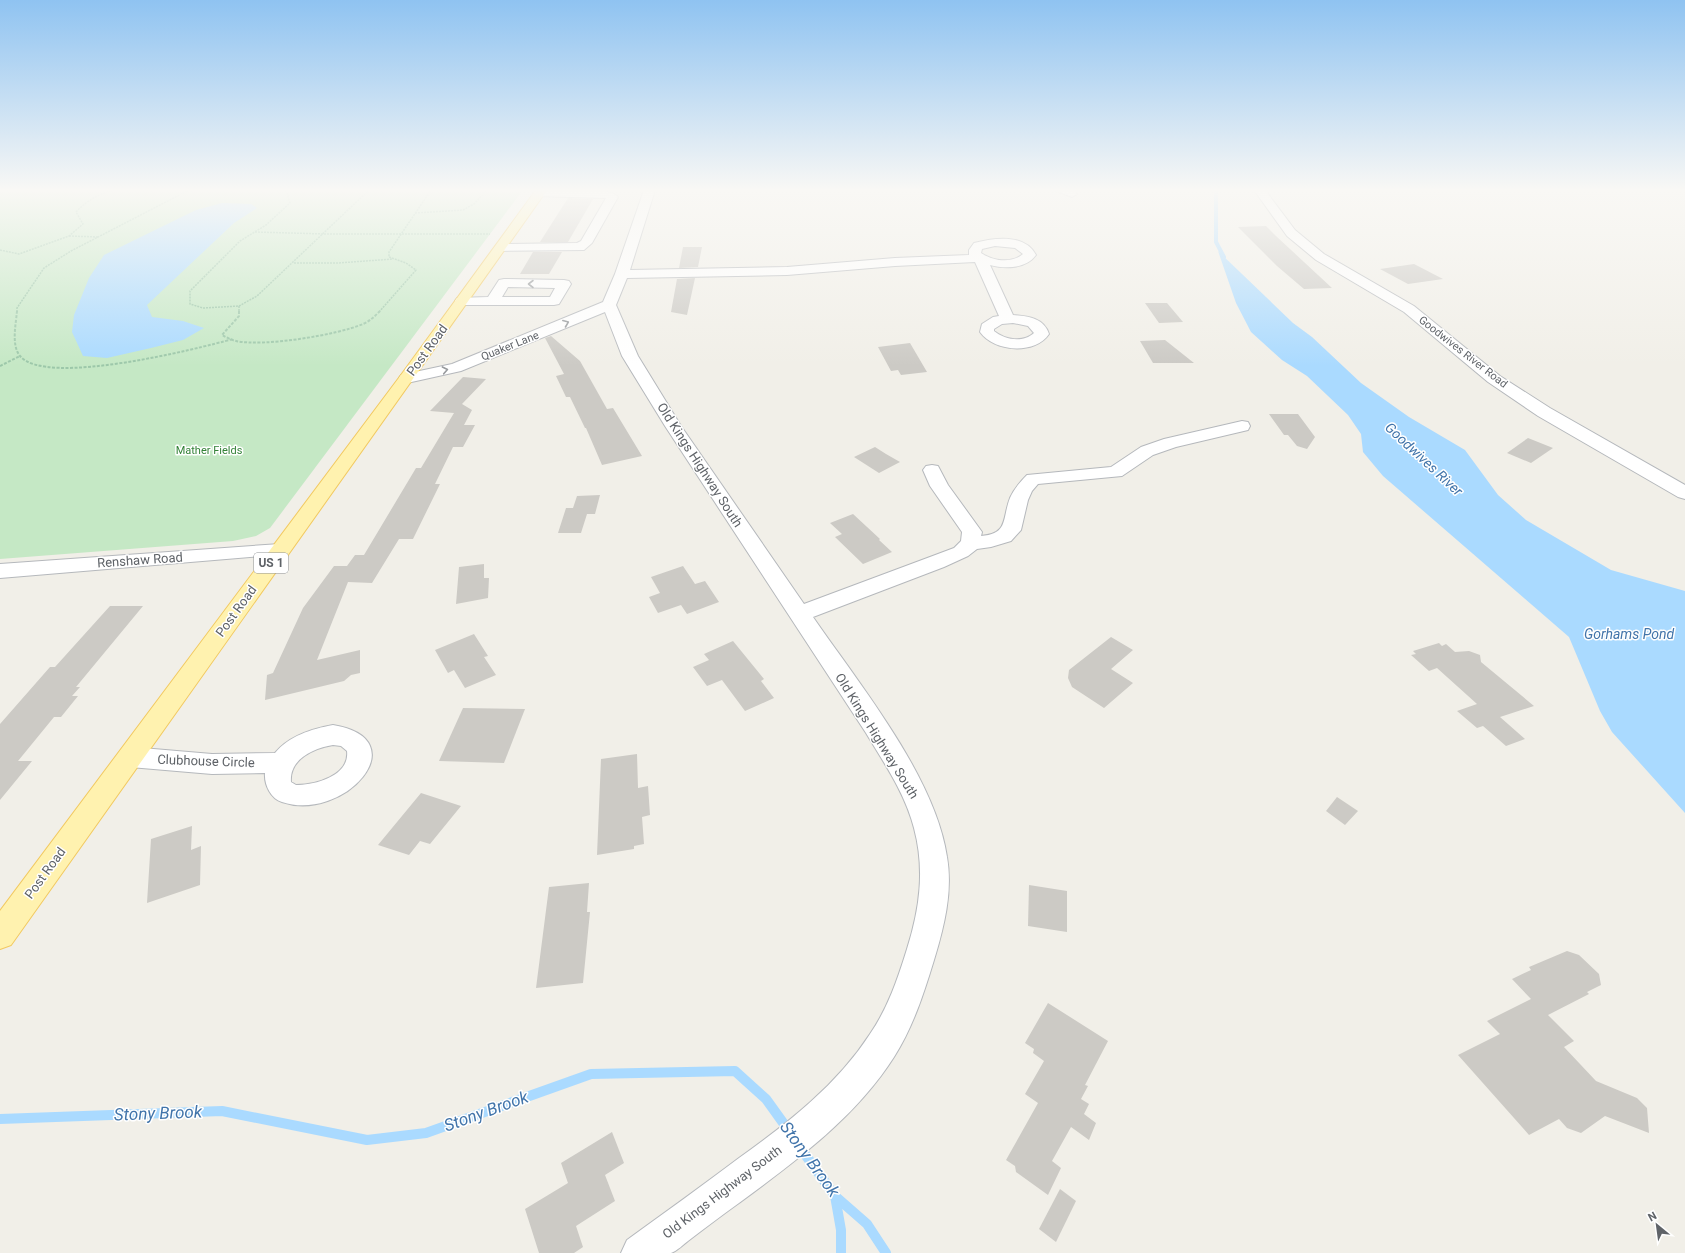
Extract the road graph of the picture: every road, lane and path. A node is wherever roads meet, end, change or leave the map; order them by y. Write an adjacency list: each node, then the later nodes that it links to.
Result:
1 (34, 248): 9 (path)
2 (76, 248): 19 (path)
3 (233, 248): 16 (path)
4 (309, 248): 11 (path)
5 (391, 248): 10 (path)
6 (501, 248): 13 (main road, Post Road / US 1)
7 (631, 248): 12 (street)
8 (1310, 248): 24 (street, Goodwives River Road)
9 (0, 250)
10 (393, 259): 11 (path); 18 (path)
11 (293, 263): 16 (path)
12 (622, 274): 15 (street); 17 (street)
13 (462, 301): 14 (street); 21 (main road, Post Road / US 1)
14 (492, 301)
15 (609, 305): 21 (street, Quaker Lane, one-way to 15); 28 (street, Old Kings Highway South)
16 (239, 306): 18 (path)
17 (1008, 319)
18 (233, 339): 19 (path)
19 (20, 356): 20 (path)
20 (0, 366)
21 (407, 378): 26 (main road, Post Road / US 1)
22 (1242, 426): 25 (street)
23 (932, 470): 25 (street)
24 (1685, 493)
25 (971, 543): 28 (street)
26 (280, 550): 27 (street, Renshaw Road); 29 (main road, Post Road / US 1)
27 (0, 571)
28 (799, 614): 32 (street, Old Kings Highway South)
29 (130, 757): 30 (street, Clubhouse Circle); 31 (main road, Post Road / US 1)
30 (281, 763)
31 (0, 935)
32 (644, 1252)

